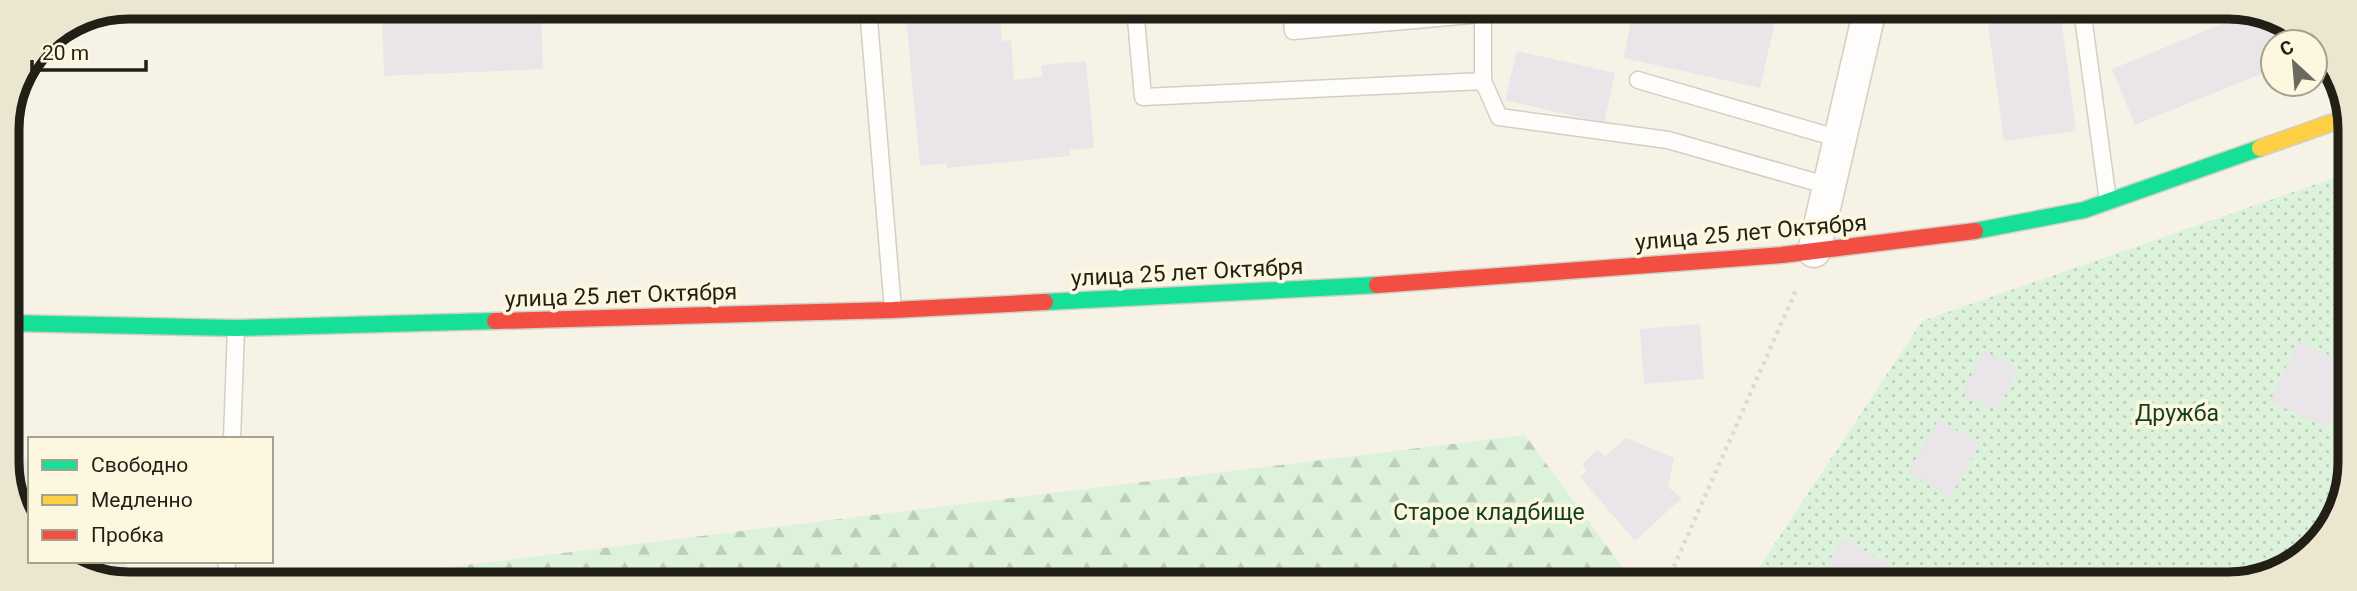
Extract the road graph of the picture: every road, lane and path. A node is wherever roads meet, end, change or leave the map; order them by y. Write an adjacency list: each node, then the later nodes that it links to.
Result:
1 (869, 19): 15 (lane)
2 (1136, 19): 9 (lane)
3 (1291, 19): 4 (lane)
4 (1406, 19)
5 (1482, 19): 9 (lane)
6 (1868, 19): 11 (street)
7 (2083, 19): 13 (lane)
8 (1638, 80): 11 (lane)
9 (1483, 81): 12 (lane)
10 (2337, 121): 13 (street, улица 25 лет Октября)
11 (1840, 139): 12 (street)
12 (1829, 186): 14 (street)
13 (2109, 201): 14 (street, улица 25 лет Октября)
14 (1814, 251): 15 (street, улица 25 лет Октября); 19 (path)
15 (893, 310): 17 (street, улица 25 лет Октября)
16 (19, 323): 17 (street, улица 25 лет Октября)
17 (236, 328): 18 (lane)
18 (232, 437)
19 (1672, 572)

